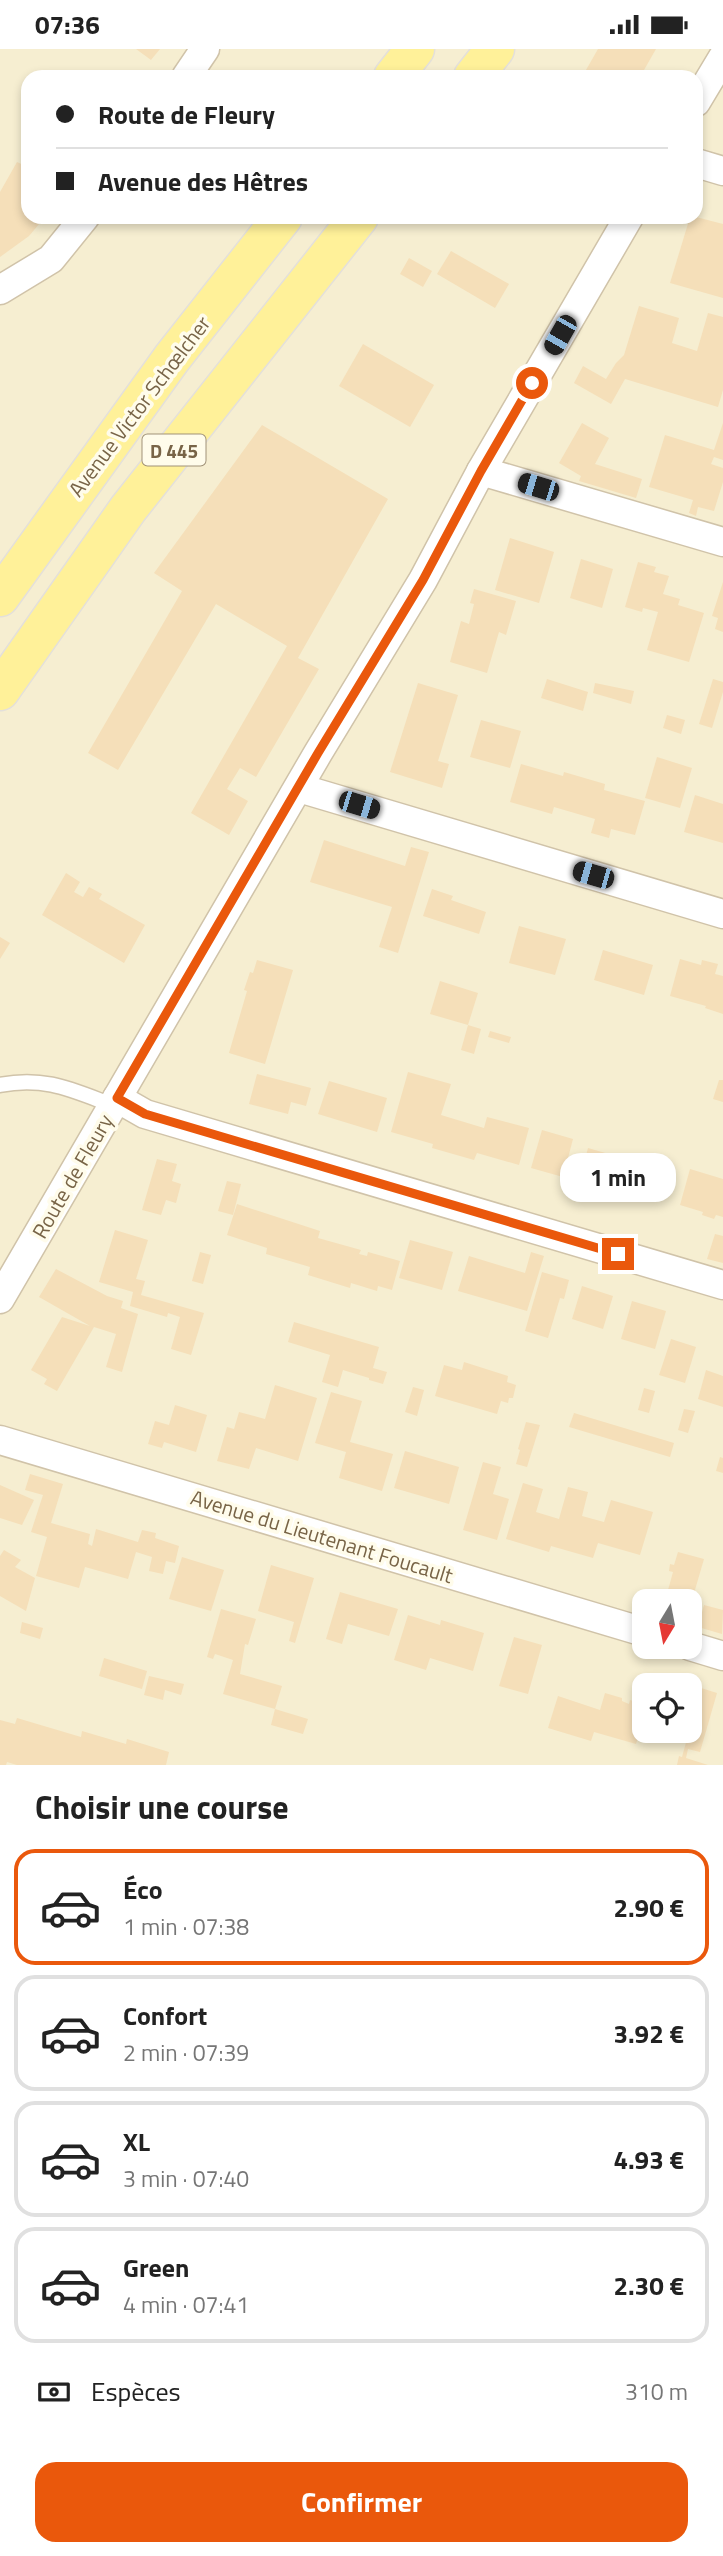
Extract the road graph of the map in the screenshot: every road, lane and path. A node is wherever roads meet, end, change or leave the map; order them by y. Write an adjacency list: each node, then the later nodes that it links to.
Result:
1 (205, 49): 5 (street)
2 (415, 49): 6 (main road)
3 (495, 49): 7 (main road)
4 (723, 57): 8 (street)
5 (191, 70)
6 (398, 70)
7 (478, 70)
8 (703, 90)
9 (703, 165): 10 (street)
10 (723, 171)
11 (79, 224): 15 (street)
12 (278, 224): 18 (main road, Avenue Victor Schœlcher / D 445)
13 (353, 224): 19 (main road, D 445)
14 (625, 224): 16 (street, Route de Fleury)
15 (0, 290)
16 (481, 471): 17 (street); 20 (street, Route de Fleury)
17 (723, 542)
18 (0, 597)
19 (0, 691)
20 (299, 788): 21 (street); 23 (street, Route de Fleury)
21 (723, 914)
22 (0, 1085): 23 (lane)
23 (114, 1102): 24 (street); 25 (street, Route de Fleury)
24 (723, 1285)
25 (0, 1299)
26 (0, 1440): 27 (street, Avenue du Lieutenant Foucault)
27 (632, 1628)
28 (702, 1650): 29 (street)
29 (723, 1656)

